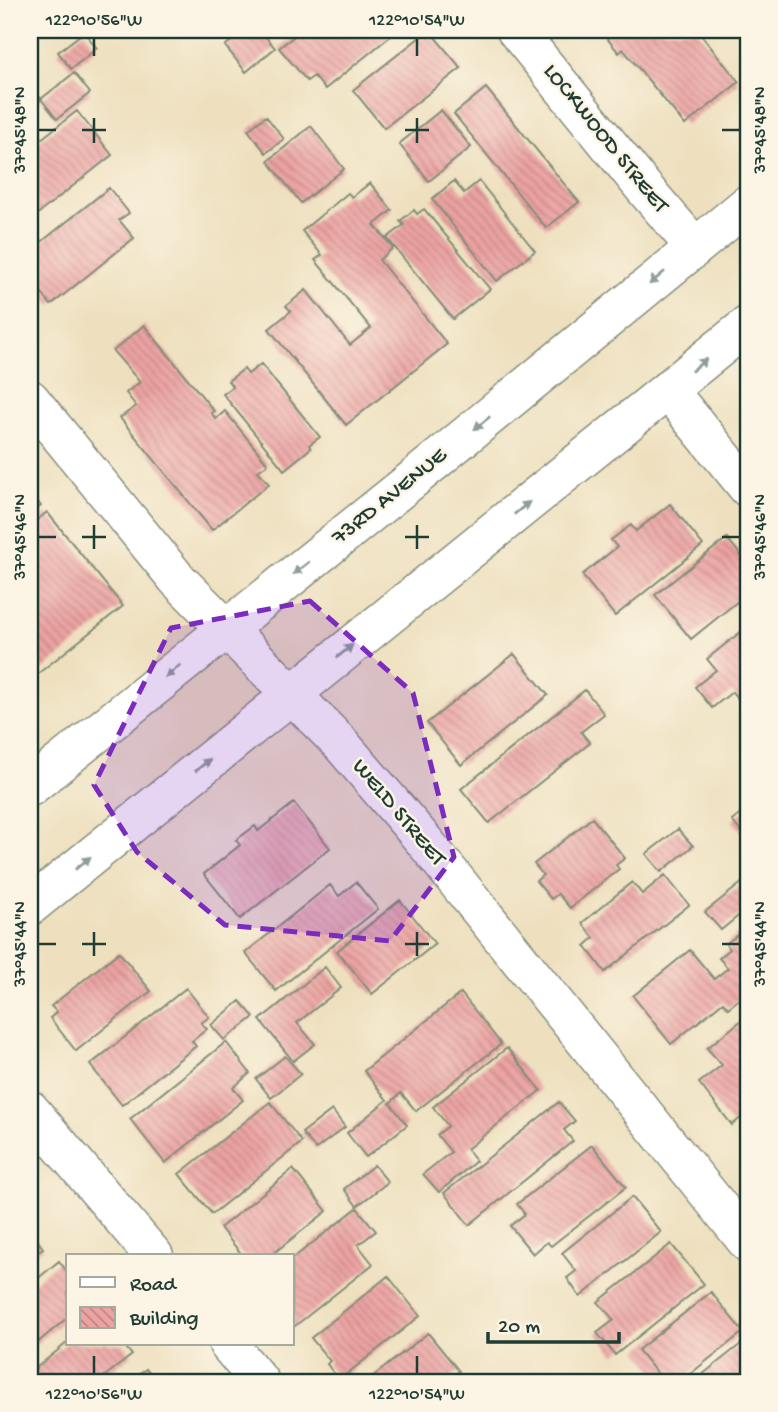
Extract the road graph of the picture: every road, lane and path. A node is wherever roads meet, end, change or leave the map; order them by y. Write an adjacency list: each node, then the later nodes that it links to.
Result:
1 (516, 30): 3 (main road, LOCKWOOD STREET)
2 (748, 204): 3 (main road, 73RD AVENUE)
3 (695, 247): 8 (main road, 73RD AVENUE, one-way to 8)
4 (748, 325): 5 (main road, one-way to 4)
5 (668, 390): 7 (main road); 9 (main road, one-way to 5)
6 (30, 399): 8 (main road, WELD STREET)
7 (748, 488)
8 (226, 628): 9 (main road, WELD STREET); 10 (main road, 73RD AVENUE, one-way to 10)
9 (291, 694): 11 (main road, one-way to 9); 13 (main road, WELD STREET)
10 (30, 787)
11 (30, 906)
12 (30, 1110): 14 (main road)
13 (748, 1243)
14 (152, 1254)
15 (230, 1346): 16 (main road)
16 (260, 1382)

